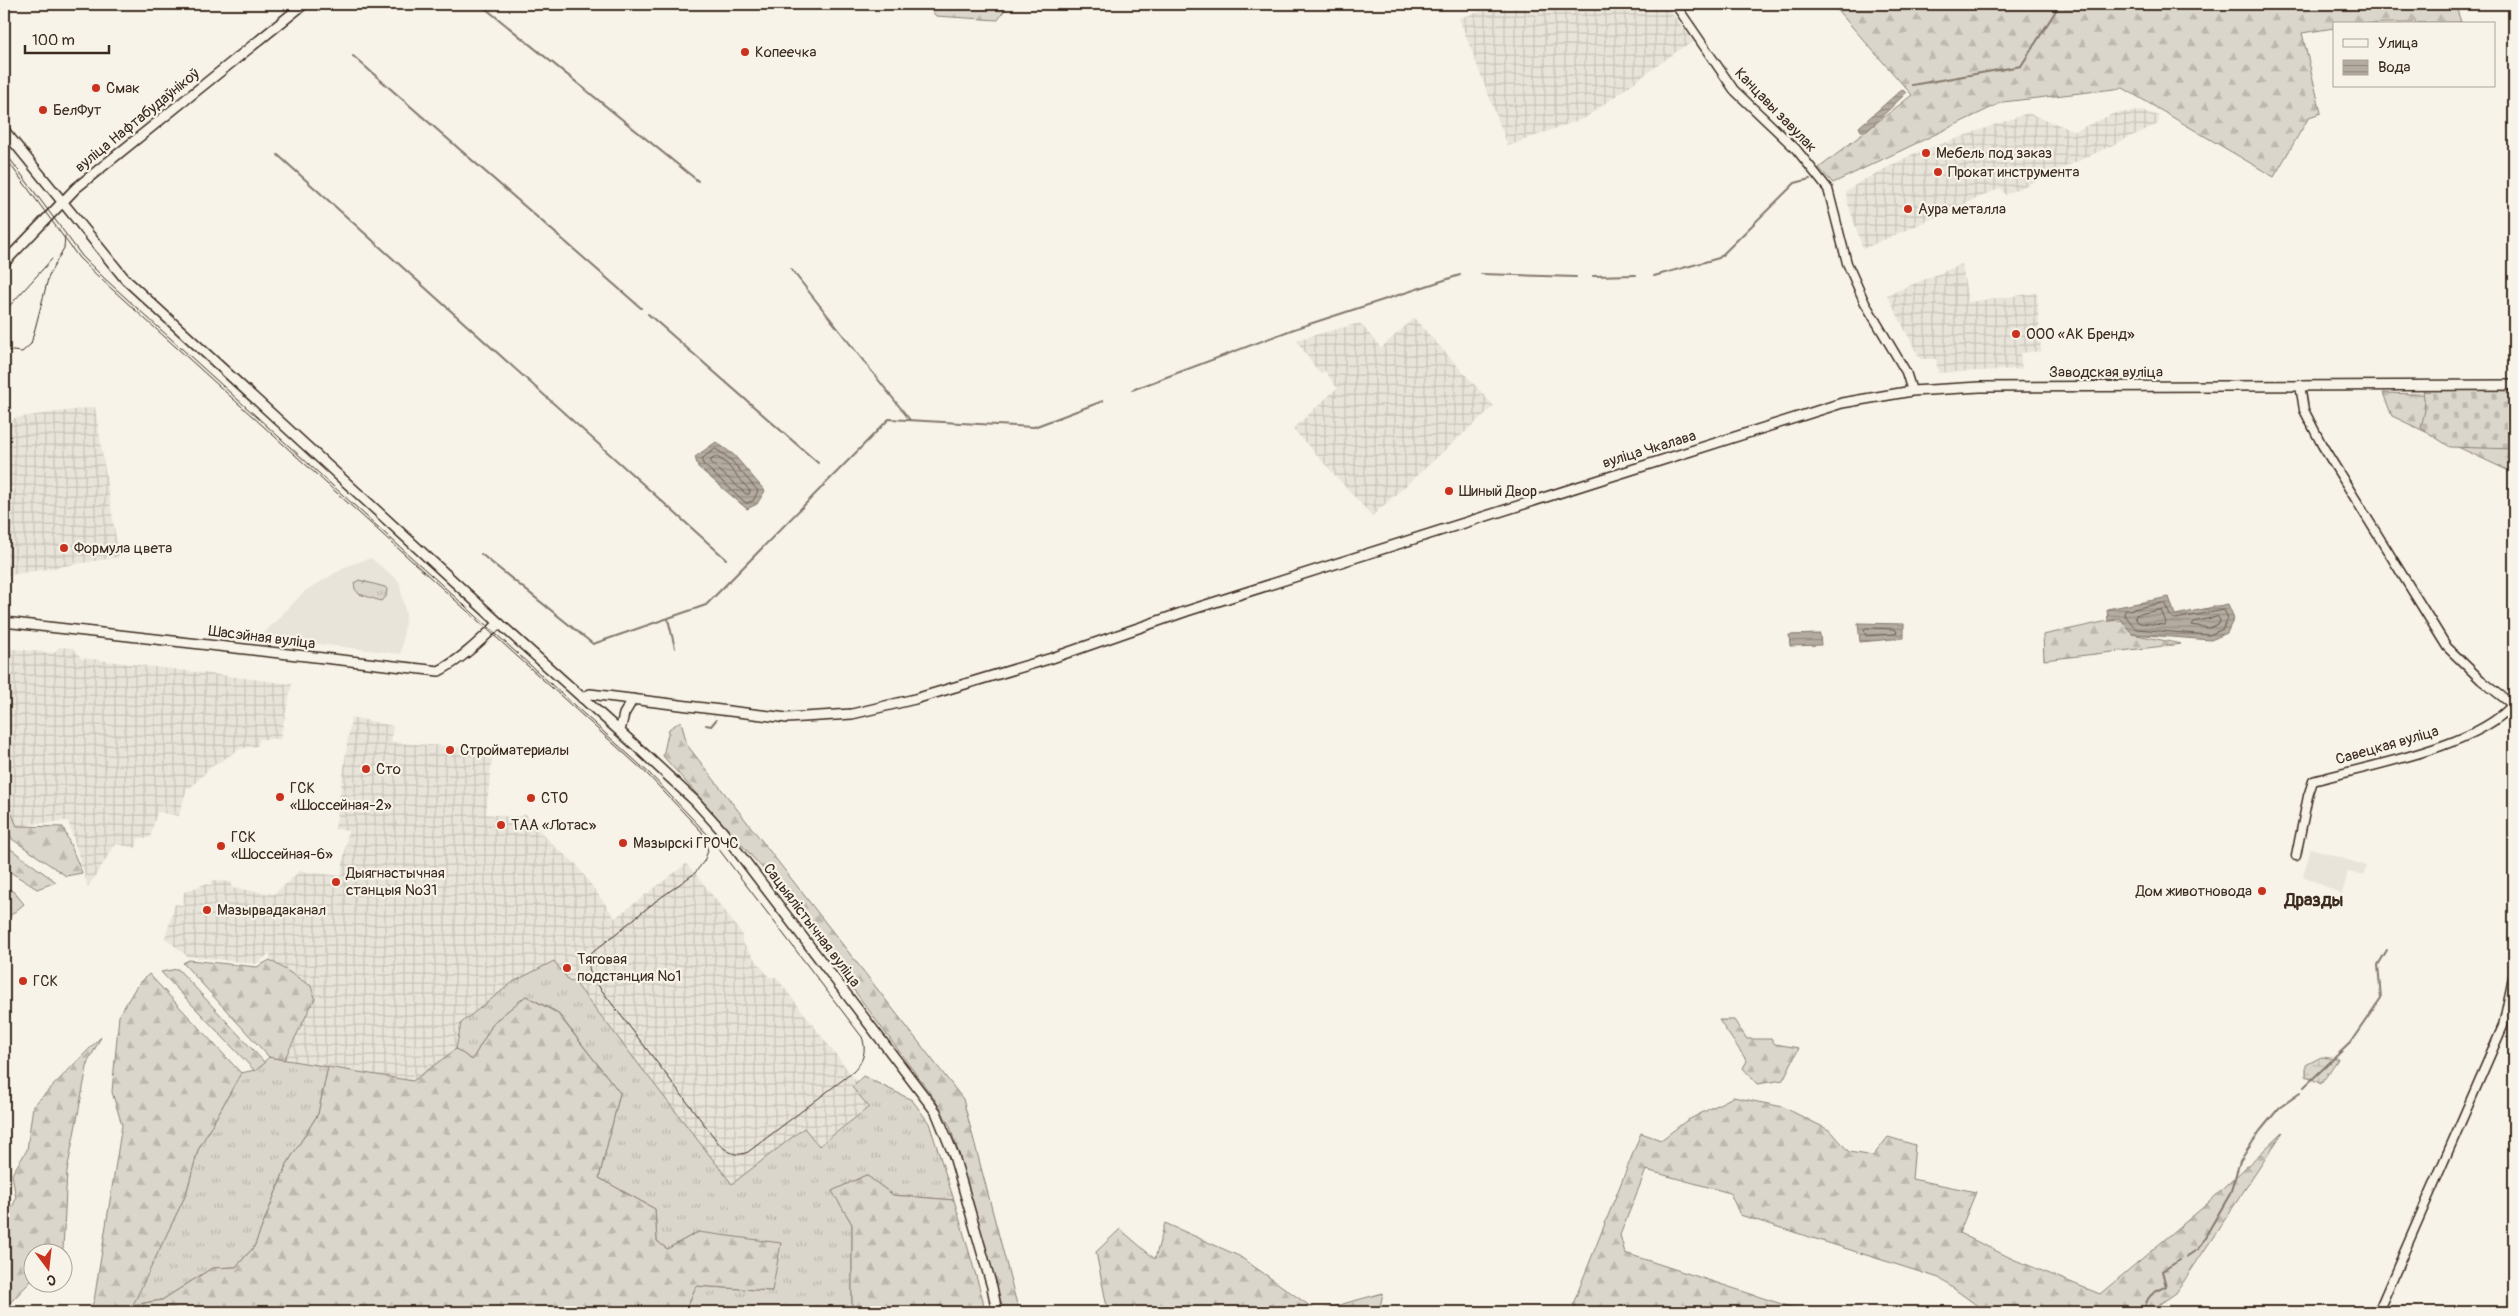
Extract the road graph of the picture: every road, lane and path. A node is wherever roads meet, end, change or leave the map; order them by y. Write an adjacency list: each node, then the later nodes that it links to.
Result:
1 (304, 4): 4 (main road, вуліца Нафтабудаўнікоў)
2 (1675, 4): 8 (street, Канцавы завулак)
3 (4, 130): 4 (main road)
4 (63, 202): 5 (main road, вуліца Нафтабудаўнікоў); 10 (main road, Сацыялістычная вуліца)
5 (4, 263)
6 (2300, 385): 7 (main road, Заводская вуліца); 8 (main road, Заводская вуліца); 13 (street)
7 (2514, 385)
8 (1912, 391): 12 (main road, вуліца Чкалава)
9 (4, 622): 10 (main road, Шасэйная вуліца)
10 (499, 622): 11 (main road, Сацыялістычная вуліца)
11 (582, 698): 12 (main road, вуліца Чкалава); 14 (main road, Сацыялістычная вуліца)
12 (633, 699): 14 (main road)
13 (2513, 705): 15 (street, Савецкая вуліца)
14 (620, 731): 17 (main road, Сацыялістычная вуліца)
15 (2296, 856)
16 (2514, 973): 18 (street)
17 (997, 1312)
18 (2378, 1312)

